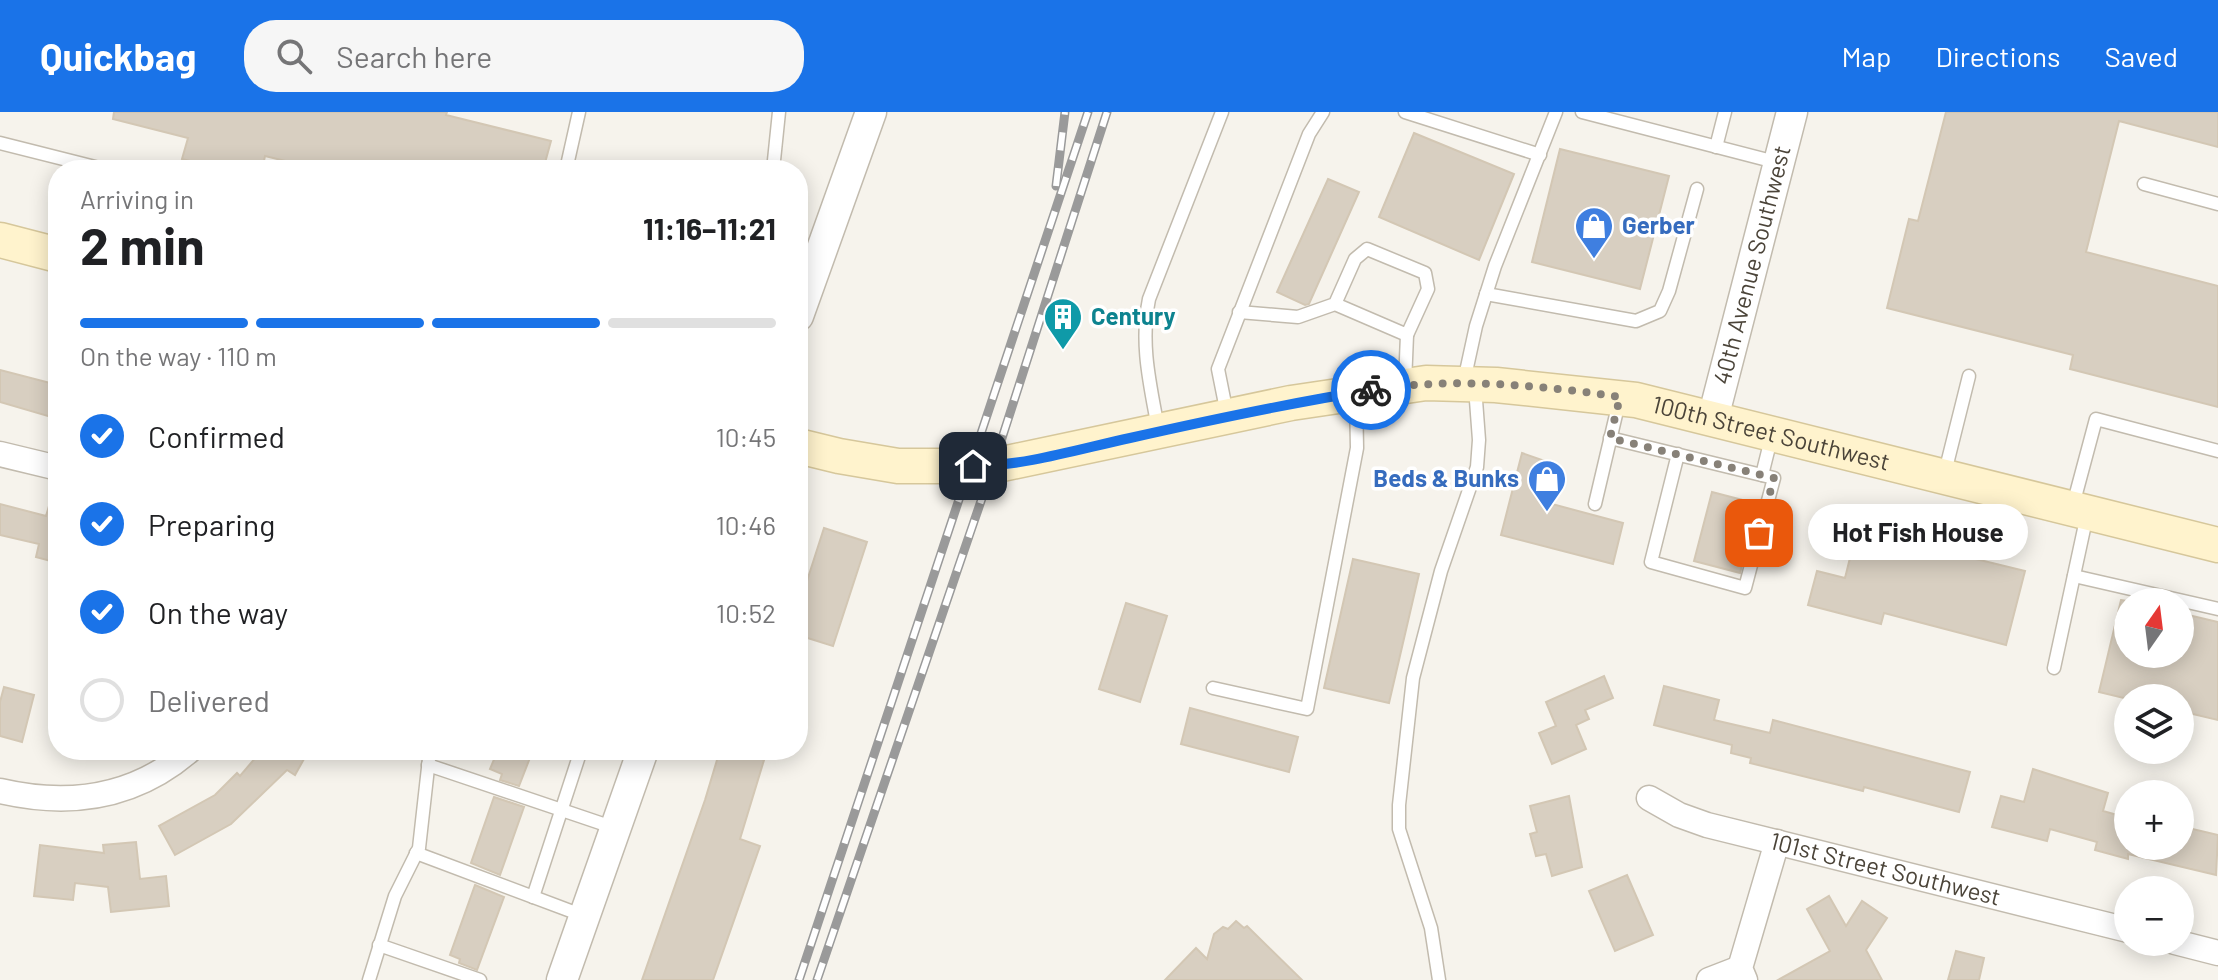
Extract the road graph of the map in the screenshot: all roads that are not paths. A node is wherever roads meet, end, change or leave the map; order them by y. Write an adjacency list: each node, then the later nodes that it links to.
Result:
1 (579, 112): 15 (lane)
2 (779, 112): 16 (lane)
3 (871, 112): 23 (street)
4 (1222, 112): 35 (lane)
5 (1323, 112): 26 (lane)
6 (1405, 112): 13 (lane)
7 (1556, 112): 13 (lane)
8 (1582, 112): 12 (lane)
9 (1725, 112): 12 (lane)
10 (1792, 112): 17 (street, 40th Avenue Southwest)
11 (0, 143): 14 (lane)
12 (1716, 147): 17 (lane)
13 (1540, 155): 24 (lane)
14 (67, 160)
15 (568, 160)
16 (774, 160)
17 (1779, 163): 34 (street, 40th Avenue Southwest)
18 (2144, 184): 20 (lane)
19 (1697, 189): 24 (lane)
20 (2218, 204)
21 (0, 240): 22 (main road)
22 (48, 252)
23 (808, 288)
24 (1486, 294): 29 (lane)
25 (1335, 304): 26 (lane); 27 (lane); 27 (lane)
26 (1239, 312): 33 (lane)
27 (1407, 335): 30 (lane)
28 (1969, 376): 44 (lane)
29 (1469, 384): 30 (main road, 100th Street Southwest); 32 (main road, 100th Street Southwest); 73 (lane)
30 (1405, 386): 31 (main road, 100th Street Southwest)
31 (1355, 393): 33 (main road, 100th Street Southwest); 51 (lane)
32 (1620, 397): 34 (main road, 100th Street Southwest); 37 (lane)
33 (1228, 417): 35 (main road, 100th Street Southwest)
34 (1713, 418): 36 (main road, 100th Street Southwest)
35 (1158, 431): 38 (main road, 100th Street Southwest)
36 (1773, 432): 43 (lane); 44 (main road, 100th Street Southwest)
37 (1610, 438): 41 (lane); 45 (lane)
38 (808, 448)
39 (2218, 451): 46 (lane)
40 (0, 454): 42 (street)
41 (1678, 454): 43 (lane); 43 (lane)
42 (48, 466)
43 (1762, 475)
44 (1944, 476): 46 (main road, 100th Street Southwest)
45 (1595, 504)
46 (2080, 510): 47 (main road, 100th Street Southwest); 48 (lane)
47 (2218, 545)
48 (2074, 576): 49 (lane); 50 (lane)
49 (2218, 609)
50 (2054, 668)
51 (1213, 688)
52 (176, 760): 57 (street)
53 (429, 760): 56 (lane)
54 (577, 760): 59 (lane)
55 (640, 760): 60 (street)
56 (428, 765): 59 (lane); 62 (lane)
57 (0, 791)
58 (1649, 798): 61 (street, 101st Street Southwest)
59 (560, 809): 60 (lane); 63 (lane)
60 (616, 828): 64 (street)
61 (1777, 842): 65 (street, 101st Street Southwest); 69 (street)
62 (416, 853): 63 (lane); 66 (lane)
63 (533, 897): 64 (lane)
64 (584, 916): 72 (street)
65 (2114, 926)
66 (379, 945): 70 (lane); 71 (lane)
67 (2194, 947): 68 (street)
68 (2218, 953)
69 (1742, 974): 74 (street)
70 (369, 980)
71 (480, 980)
72 (562, 980)
73 (1439, 980)
74 (1709, 980)

